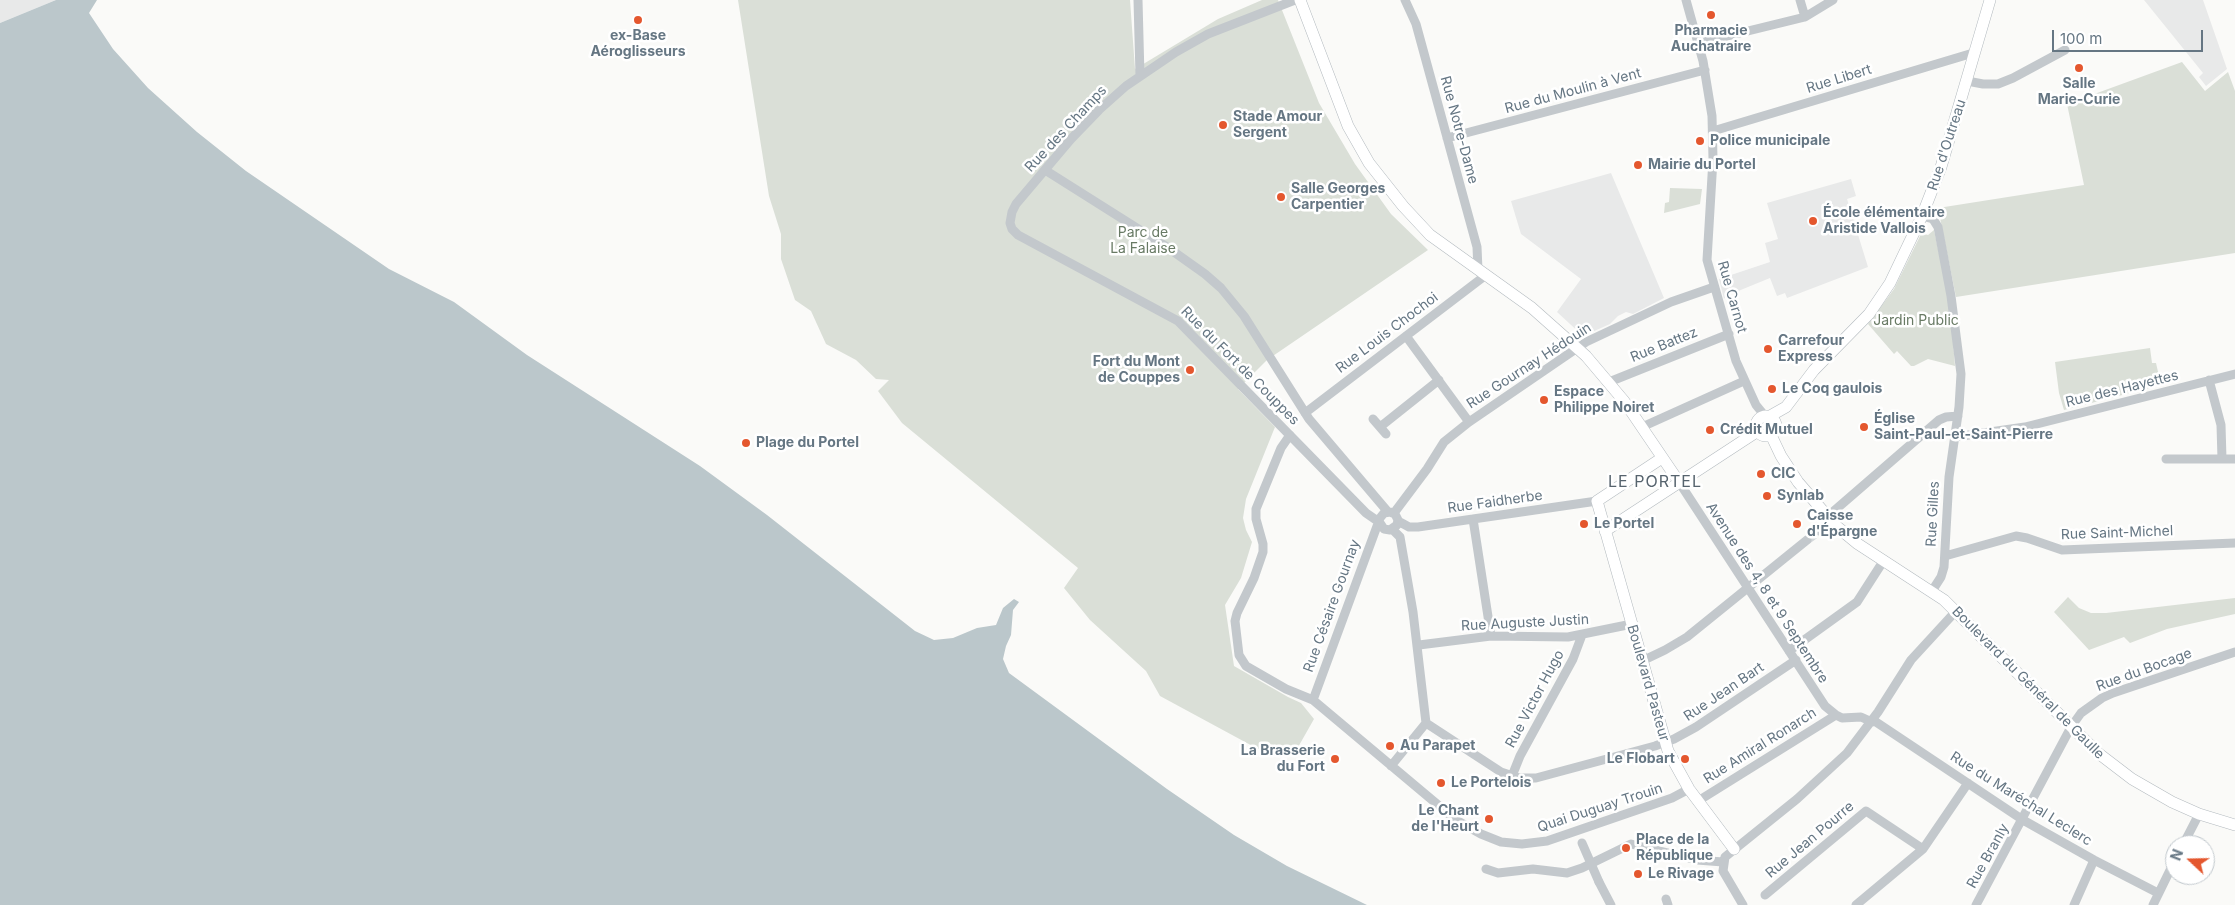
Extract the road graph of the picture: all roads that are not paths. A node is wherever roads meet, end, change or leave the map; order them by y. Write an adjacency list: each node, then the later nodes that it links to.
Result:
1 (1138, 0): 14 (street)
2 (1295, 0): 14 (street, Rue des Champs)
3 (1300, 0): 21 (street)
4 (1405, 0): 17 (street, Rue Notre-Dame)
5 (1686, 0): 10 (street, Rue Carnot)
6 (1800, 0): 9 (street)
7 (1833, 0): 9 (street)
8 (1990, 0): 12 (street, Rue d'Outreau)
9 (1805, 17): 10 (street)
10 (1699, 43): 13 (street, Rue Carnot)
11 (2065, 50): 15 (street)
12 (1973, 53): 15 (street, Rue d'Outreau); 16 (street, Rue Libert)
13 (1705, 70): 16 (street, Rue Carnot); 17 (street, Rue du Moulin à Vent)
14 (1140, 76): 18 (street, Rue des Champs)
15 (1967, 80): 19 (street, Rue d'Outreau)
16 (1713, 131): 22 (street, Rue Carnot)
17 (1447, 138): 21 (street, Rue Notre-Dame)
18 (1045, 170): 20 (street, Rue des Champs); 31 (street)
19 (1922, 216): 32 (street, Rue d'Outreau); 33 (street, Rue Gilles)
20 (1010, 226): 38 (street, Rue du Fort de Couppes)
21 (1482, 272): 24 (street, Rue Louis Chochoi); 25 (street)
22 (1714, 287): 23 (street, Rue Carnot); 25 (street, Rue Gournay Hédouin)
23 (1729, 334): 29 (street, Rue Carnot); 30 (street, Rue Battez)
24 (1406, 336): 27 (street); 31 (street, Rue Louis Chochoi)
25 (1578, 348): 30 (street); 35 (street, Rue Gournay Hédouin)
26 (2235, 374): 28 (street, Rue des Hayettes)
27 (1439, 380): 34 (street); 35 (street)
28 (2209, 380): 40 (street, Rue des Hayettes); 43 (street)
29 (1744, 381): 32 (street, Rue Carnot); 36 (street)
30 (1609, 382): 36 (street)
31 (1305, 413): 47 (street)
32 (1768, 416): 37 (street); 39 (street)
33 (1958, 416): 40 (street, Rue Gilles); 49 (street)
34 (1373, 418)
35 (1469, 422): 47 (street, Rue Gournay Hédouin)
36 (1642, 427): 41 (street)
37 (1758, 432): 39 (street); 45 (street)
38 (1290, 435): 50 (street, Rue du Fort de Couppes); 69 (street, Quai Duguay Trouin)
39 (1771, 435): 49 (street, Boulevard du Général de Gaulle)
40 (1956, 437): 56 (street, Rue Gilles)
41 (1662, 458): 45 (street); 46 (street)
42 (2166, 459): 43 (street)
43 (2222, 459): 44 (street)
44 (2235, 459)
45 (1678, 482): 52 (street); 58 (street, Avenue des 4, 8 et 9 Septembre)
46 (1597, 501): 48 (street, Rue Faidherbe); 52 (street, Boulevard Pasteur)
47 (1394, 515): 48 (street, Rue Faidherbe); 50 (street); 51 (street)
48 (1473, 519): 63 (street)
49 (1829, 519): 53 (street); 57 (street, Boulevard du Général de Gaulle)
50 (1380, 522): 51 (street); 69 (street, Rue Césaire Gournay)
51 (1393, 530): 64 (street)
52 (1605, 531): 61 (street, Boulevard Pasteur)
53 (1819, 531)
54 (1808, 540): 58 (street)
55 (2235, 543): 56 (street, Rue Saint-Michel)
56 (1945, 556): 59 (street, Rue Gilles)
57 (1884, 560): 59 (street, Boulevard du Général de Gaulle); 65 (street)
58 (1749, 589): 65 (street, Avenue des 4, 8 et 9 Septembre); 67 (street)
59 (1932, 591): 60 (street, Boulevard du Général de Gaulle)
60 (1956, 611): 71 (street); 73 (street, Boulevard du Général de Gaulle)
61 (1632, 624): 62 (street, Rue Auguste Justin); 67 (street, Boulevard Pasteur)
62 (1582, 635): 63 (street, Rue Auguste Justin); 76 (street, Rue Victor Hugo)
63 (1491, 636): 64 (street, Rue Auguste Justin)
64 (1419, 645): 72 (street)
65 (1789, 650): 68 (street, Avenue des 4, 8 et 9 Septembre)
66 (2235, 652): 73 (street, Rue du Bocage)
67 (1642, 660): 74 (street, Boulevard Pasteur)
68 (1796, 660): 70 (street, Avenue des 4, 8 et 9 Septembre); 74 (street, Rue Jean Bart)
69 (1313, 700): 75 (street, Quai Duguay Trouin)
70 (1836, 716): 71 (street); 79 (street, Rue Amiral Ronarch)
71 (1872, 721): 77 (street, Rue du Maréchal Leclerc); 85 (street)
72 (1426, 723): 75 (street); 76 (street)
73 (2071, 728): 80 (street, Boulevard du Général de Gaulle); 81 (street, Rue du Bocage)
74 (1665, 743): 76 (street, Rue Jean Bart); 78 (street, Boulevard Pasteur)
75 (1391, 766): 83 (street, Quai Duguay Trouin)
76 (1512, 776)
77 (1968, 783): 81 (street, Rue du Maréchal Leclerc); 86 (street)
78 (1689, 789): 79 (street, Boulevard Pasteur); 83 (street, Quai Duguay Trouin)
79 (1698, 801): 85 (street, Boulevard Pasteur)
80 (2199, 814): 82 (street, Boulevard du Général de Gaulle); 84 (street)
81 (2023, 820): 87 (street, Rue du Maréchal Leclerc); 96 (street, Rue Branly)
82 (2235, 825)
83 (1577, 831): 93 (street, bridge)
84 (2188, 835)
85 (1734, 849): 88 (street)
86 (1923, 849): 92 (street, Rue Jean Pourre); 95 (street)
87 (2094, 860): 91 (street, Rue du Maréchal Leclerc); 97 (street)
88 (1723, 862): 89 (street); 94 (street)
89 (1486, 869)
90 (2165, 879): 91 (street)
91 (2158, 893): 98 (street)
92 (1765, 895)
93 (1610, 905)
94 (1743, 905)
95 (1856, 905)
96 (1976, 905)
97 (2074, 905)
98 (2153, 905)

